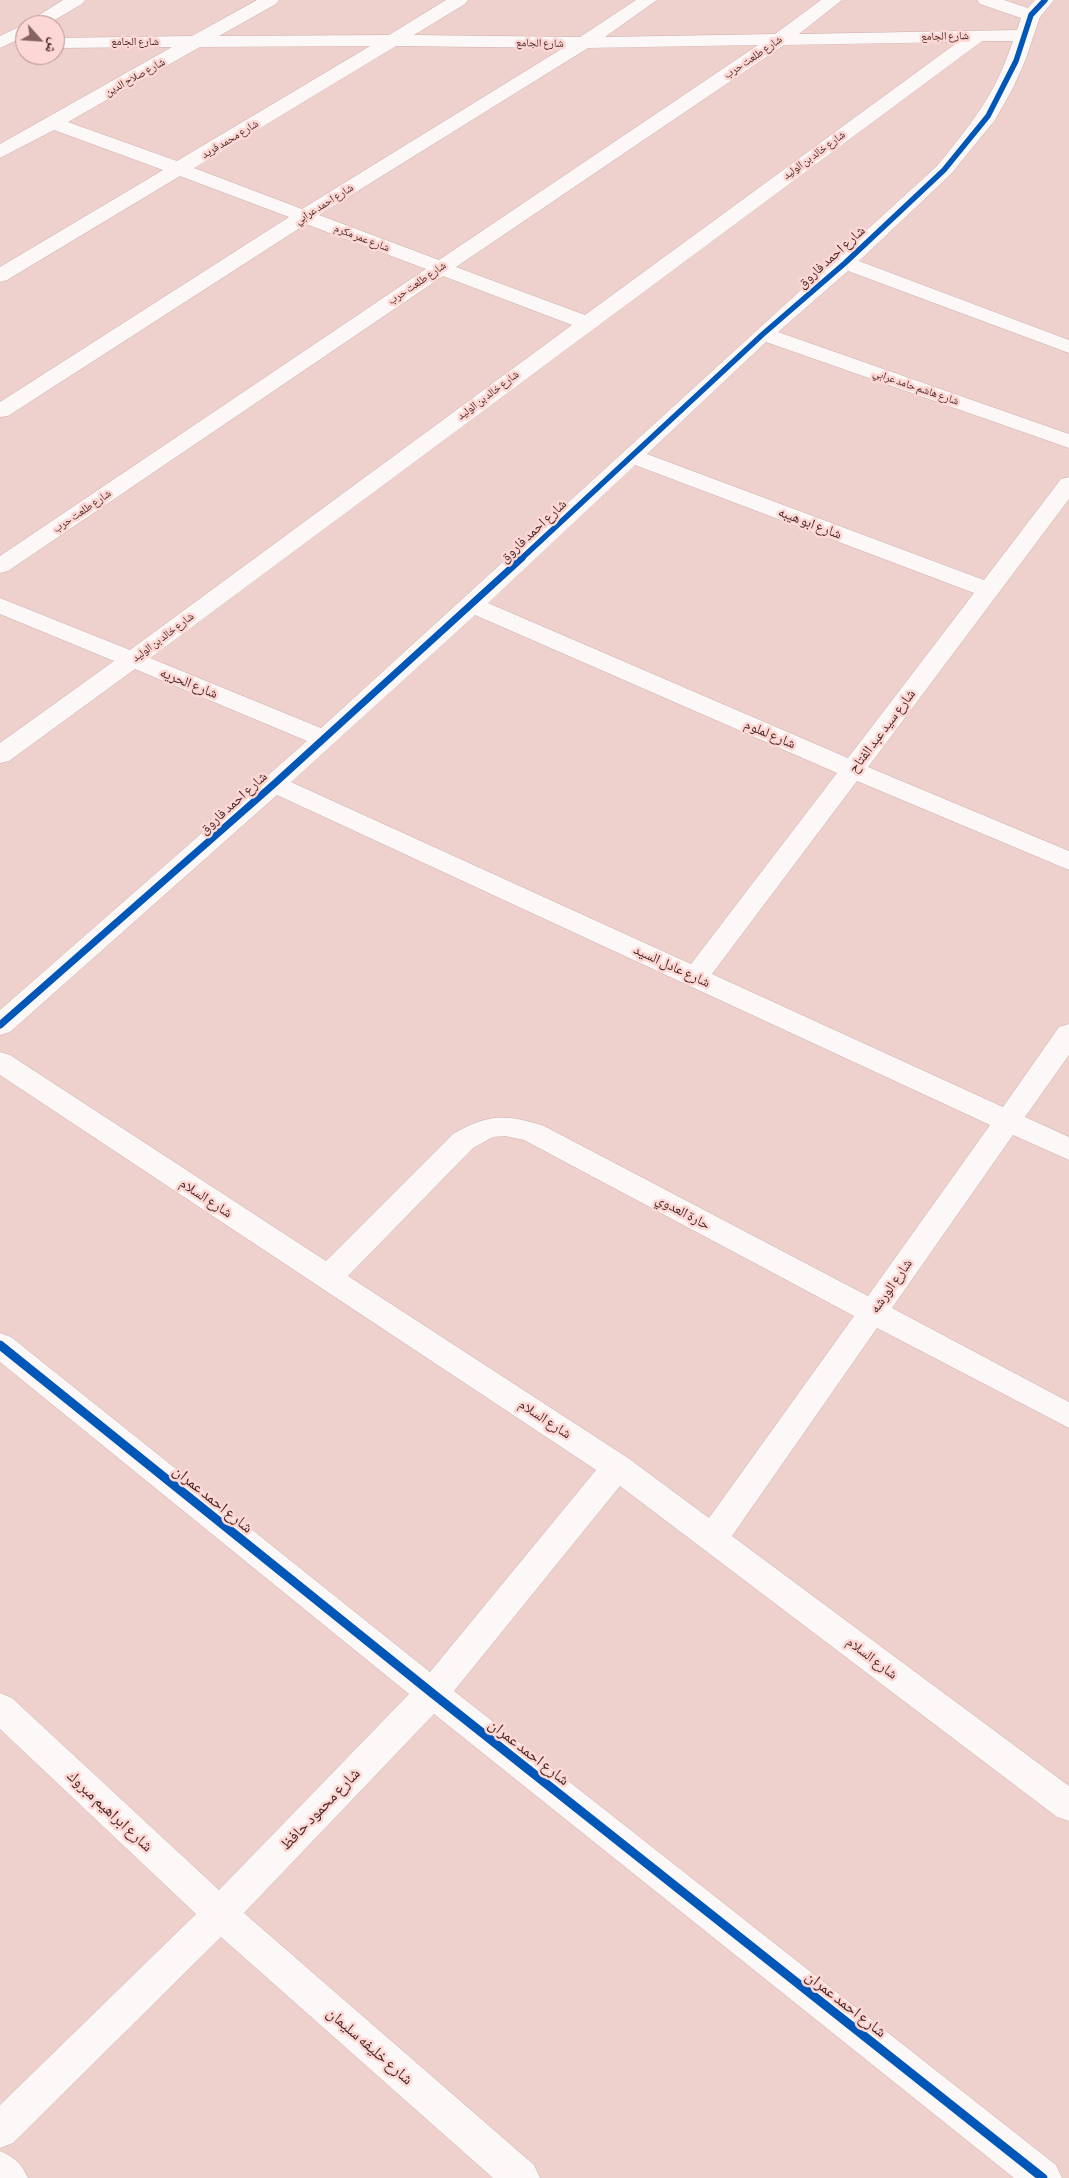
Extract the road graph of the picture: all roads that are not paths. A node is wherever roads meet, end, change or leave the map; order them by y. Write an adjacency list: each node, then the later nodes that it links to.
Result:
1 (76, 0): 7 (street)
2 (270, 0): 13 (street, شارع صلاح الدين)
3 (458, 0): 12 (street, شارع محمد فريد)
4 (648, 0): 17 (street, شارع احمد عرابي)
5 (833, 0): 11 (street, شارع طلعت حرب)
6 (986, 0): 8 (street)
7 (50, 15)
8 (1034, 17): 10 (street, شارع الجامع); 22 (street, شارع احمد فاروق)
9 (15, 35): 14 (street)
10 (977, 36): 11 (street, شارع الجامع); 25 (street, شارع خالد بن الوليد)
11 (780, 39): 17 (street, شارع الجامع); 23 (street, شارع طلعت حرب)
12 (392, 40): 13 (street, شارع الجامع); 17 (street, شارع الجامع); 20 (street, شارع محمد فريد)
13 (198, 42): 16 (street, شارع الجامع); 18 (street, شارع صلاح الدين)
14 (0, 43): 15 (street)
15 (15, 43)
16 (65, 43)
17 (584, 43): 21 (street, شارع احمد عرابي)
18 (53, 123): 19 (street, شارع صلاح الدين); 20 (street, شارع عمر مكرم)
19 (0, 152)
20 (180, 169): 21 (street, شارع عمر مكرم); 24 (street, شارع محمد فريد)
21 (304, 216): 23 (street, شارع عمر مكرم); 28 (street, شارع احمد عرابي)
22 (845, 263): 26 (street, شارع احمد فاروق); 27 (street)
23 (440, 268): 25 (street, شارع عمر مكرم); 32 (street, شارع طلعت حرب)
24 (0, 276)
25 (586, 323): 36 (street, شارع خالد بن الوليد)
26 (763, 334): 29 (street, شارع هاشم حامد عرابي); 30 (street, شارع احمد فاروق)
27 (1069, 347)
28 (0, 411)
29 (1069, 441)
30 (632, 456): 33 (street, شارع ابو هيبه); 35 (street, شارع احمد فاروق)
31 (1069, 484): 33 (street, شارع سيد عبد الفتاح)
32 (0, 566)
33 (988, 590): 39 (street, شارع سيد عبد الفتاح)
34 (0, 605): 36 (street, شارع الحريه)
35 (472, 605): 37 (street, شارع احمد فاروق); 39 (street, شارع لملوم)
36 (133, 659): 37 (street, شارع الحريه); 38 (street, شارع خالد بن الوليد)
37 (323, 738): 40 (street, شارع احمد فاروق)
38 (0, 755)
39 (852, 770): 41 (street, شارع لملوم); 42 (street, شارع سيد عبد الفتاح)
40 (274, 784): 42 (street, شارع عادل السيد); 43 (street, شارع احمد فاروق)
41 (1069, 861)
42 (696, 977): 46 (street, شارع عادل السيد)
43 (0, 1025)
44 (1069, 1034): 46 (street, شارع الورشه)
45 (0, 1062): 48 (street, شارع السلام)
46 (1006, 1120): 47 (street, شارع عادل السيد); 49 (street, شارع الورشه)
47 (1069, 1149)
48 (328, 1278): 49 (street, حارة العدوي); 52 (street, شارع السلام)
49 (872, 1312): 51 (street, حارة العدوي); 53 (street, شارع الورشه)
50 (0, 1345): 54 (street, شارع احمد عمران)
51 (1069, 1416)
52 (617, 1467): 53 (street, شارع السلام); 54 (street, شارع محمود حافظ)
53 (713, 1538): 56 (street, شارع السلام)
54 (432, 1693): 57 (street, شارع محمود حافظ); 62 (street, شارع احمد عمران)
55 (0, 1708): 57 (street, شارع ابراهيم مبروك)
56 (1069, 1806)
57 (220, 1914): 58 (street, شارع محمود حافظ); 61 (street, شارع خليفه سليمان)
58 (0, 2130)
59 (0, 2170): 60 (street)
60 (9, 2178)
61 (521, 2178)
62 (1043, 2178)

